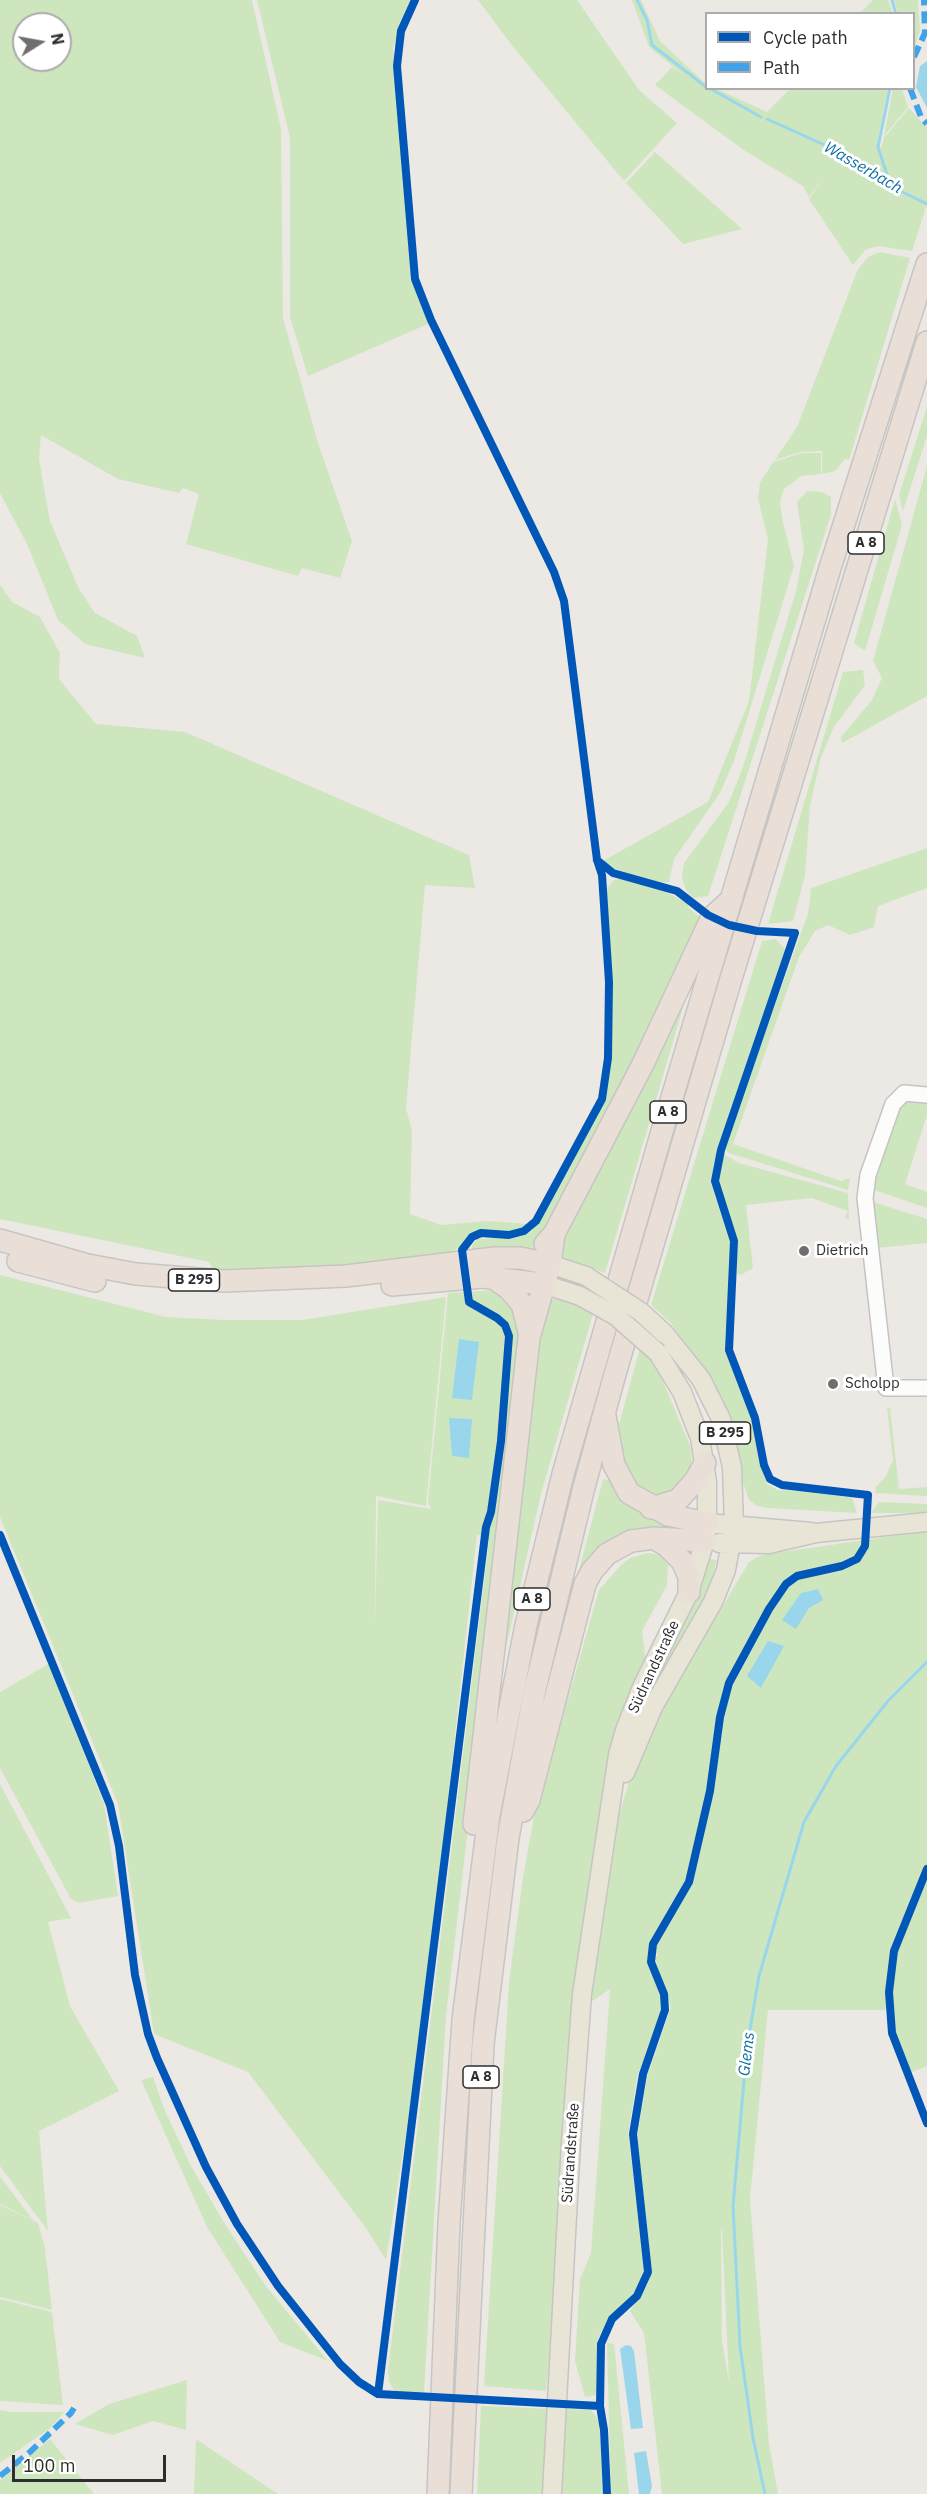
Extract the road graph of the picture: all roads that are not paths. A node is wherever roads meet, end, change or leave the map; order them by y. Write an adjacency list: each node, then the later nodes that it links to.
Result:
1 (927, 264): 3 (highway, A 8)
2 (927, 342): 14 (highway, A 8)
3 (732, 898): 5 (highway); 30 (highway, A 8)
4 (927, 1095): 13 (street)
5 (554, 1234): 8 (highway); 9 (highway)
6 (0, 1240): 10 (highway, B 295)
7 (0, 1256): 10 (highway, B 295)
8 (520, 1258): 9 (highway, B 295); 10 (highway, B 295)
9 (550, 1264): 11 (highway); 16 (main road, B 295, bridge)
10 (470, 1271): 11 (highway, B 295); 12 (highway, A 8)
11 (543, 1284): 12 (highway, A 8); 15 (main road, B 295, bridge)
12 (529, 1338): 30 (highway, A 8)
13 (927, 1388)
14 (604, 1413): 17 (highway); 29 (highway, A 8)
15 (705, 1463): 17 (highway); 21 (main road, B 295)
16 (735, 1492): 19 (main road, B 295); 20 (main road)
17 (651, 1508): 21 (highway)
18 (927, 1522): 22 (main road)
19 (734, 1526): 20 (main road); 21 (main road); 24 (main road, B 295)
20 (777, 1527): 22 (main road)
21 (706, 1532): 23 (highway); 24 (main road); 27 (main road, Südrandstraße)
22 (816, 1533): 25 (main road)
23 (655, 1538): 27 (highway); 29 (highway)
24 (731, 1544): 25 (main road); 26 (main road, Südrandstraße)
25 (759, 1545): 26 (main road)
26 (721, 1582): 28 (main road, Südrandstraße)
27 (690, 1592): 28 (main road, Südrandstraße)
28 (609, 1814): 33 (main road, Südrandstraße)
29 (508, 1838): 32 (highway, A 8)
30 (480, 1877): 31 (highway, A 8)
31 (438, 2494)
32 (461, 2494)
33 (552, 2494)

